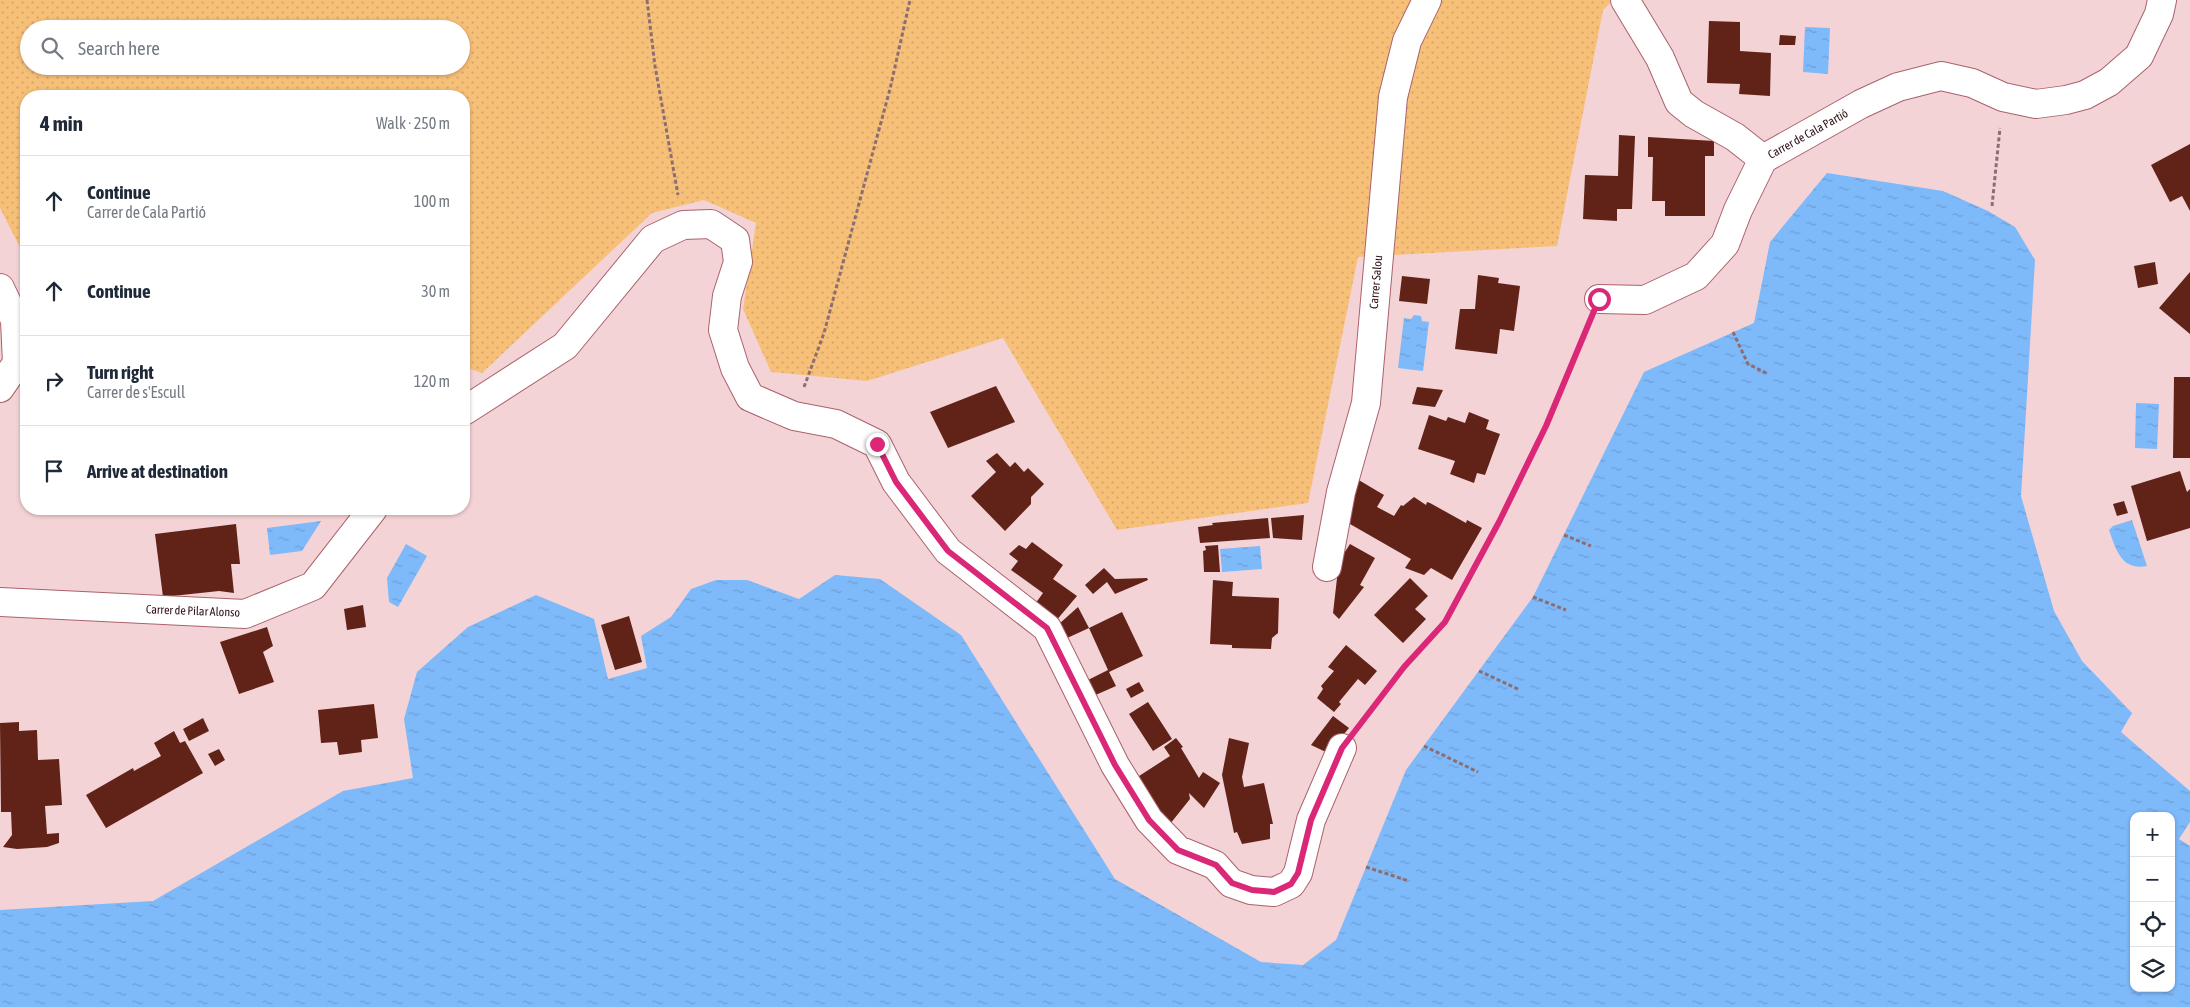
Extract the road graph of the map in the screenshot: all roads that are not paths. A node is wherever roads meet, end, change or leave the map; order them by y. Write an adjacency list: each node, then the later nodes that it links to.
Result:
1 (1427, 0): 10 (street, Carrer Salou)
2 (1625, 0): 4 (street)
3 (2162, 0): 4 (street, Carrer de Cala Partió)
4 (1763, 159): 6 (street, Carrer de Cala Partió)
5 (0, 288): 7 (street)
6 (1599, 299)
7 (0, 388)
8 (470, 407): 12 (street)
9 (368, 515): 11 (street, Carrer de Pilar Alonso)
10 (1327, 567)
11 (0, 602)
12 (1342, 748)

